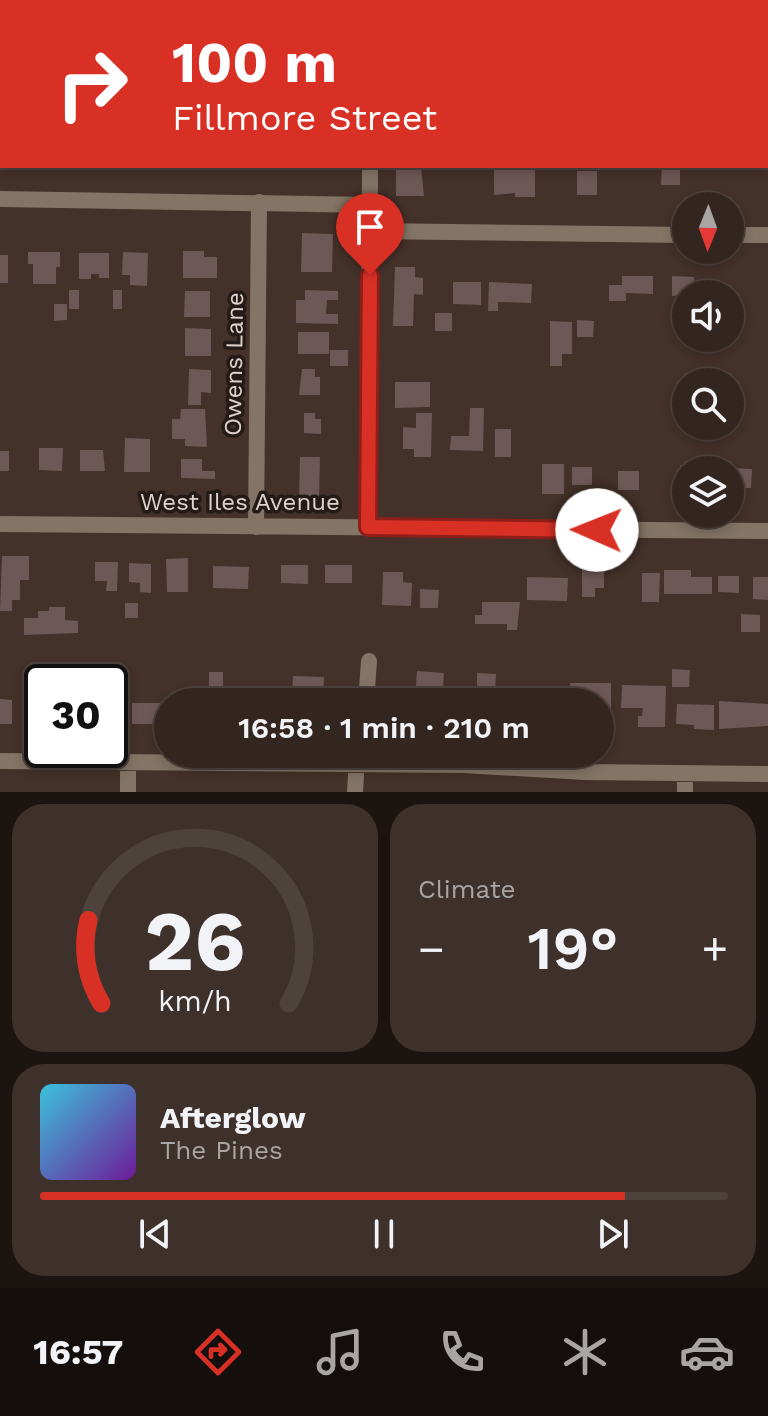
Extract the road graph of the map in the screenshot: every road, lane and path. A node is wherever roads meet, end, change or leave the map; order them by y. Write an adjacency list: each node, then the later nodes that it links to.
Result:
1 (370, 168): 4 (street)
2 (0, 199): 3 (street)
3 (259, 202): 4 (street); 10 (street, Owens Lane)
4 (370, 205): 5 (street)
5 (371, 231): 6 (street); 11 (street)
6 (672, 235)
7 (744, 235): 8 (street)
8 (768, 235)
9 (0, 524): 10 (street, West Iles Avenue)
10 (256, 527): 11 (street, West Iles Avenue)
11 (368, 527): 12 (street, West Iles Avenue)
12 (768, 531)
13 (369, 661): 14 (street)
14 (367, 688)
15 (0, 761): 16 (street)
16 (24, 761)
17 (128, 762): 18 (street)
18 (154, 762)
19 (128, 768): 24 (street)
20 (356, 768): 25 (street)
21 (515, 768): 22 (street)
22 (685, 773): 23 (street); 26 (street)
23 (768, 774)
24 (128, 792)
25 (355, 792)
26 (685, 792)

